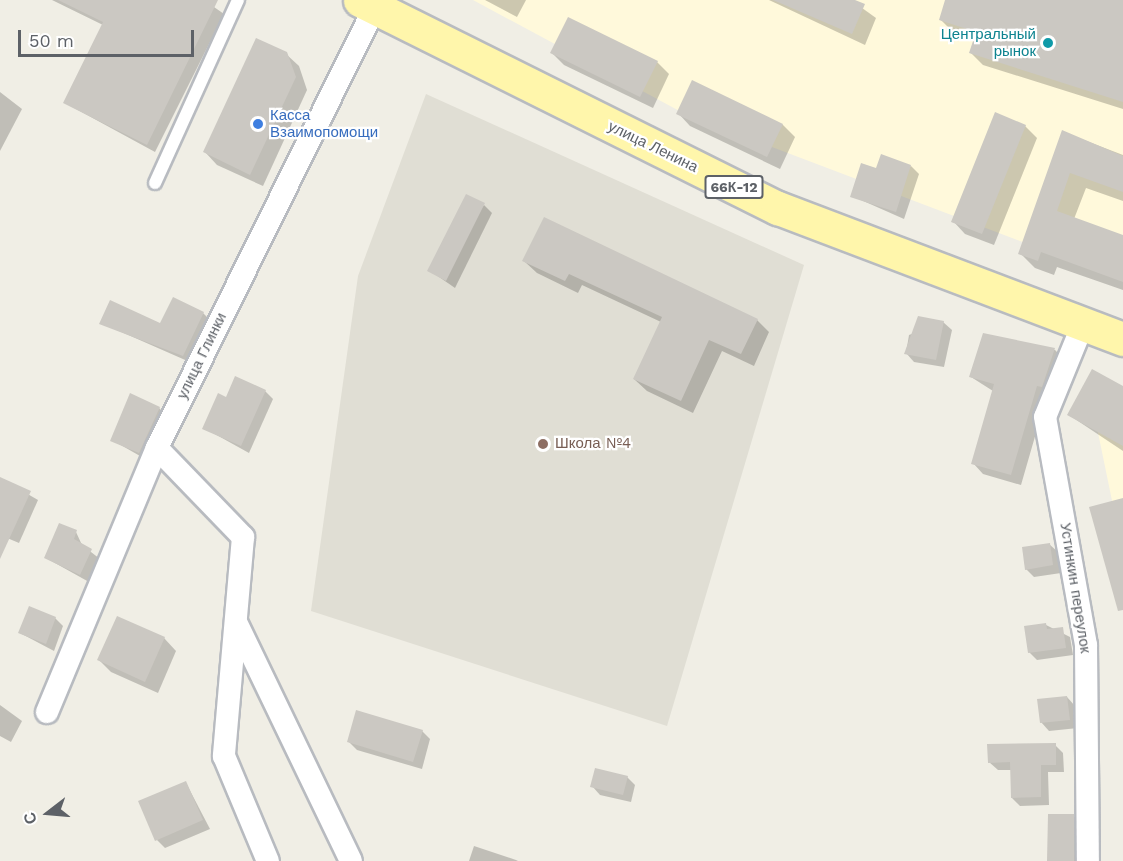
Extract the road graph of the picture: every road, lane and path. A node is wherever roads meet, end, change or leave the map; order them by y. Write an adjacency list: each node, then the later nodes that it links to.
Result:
1 (238, 0): 3 (lane)
2 (367, 4): 4 (main road, улица Ленина / 66К-12); 6 (street, улица Глинки)
3 (155, 183)
4 (1083, 324): 5 (main road, улица Ленина / 66К-12); 11 (street, Устинкин переулок)
5 (1123, 339)
6 (157, 448): 7 (street); 8 (street, улица Глинки)
7 (236, 620): 9 (street); 10 (street)
8 (47, 712)
9 (268, 861)
10 (351, 861)
11 (1088, 861)

